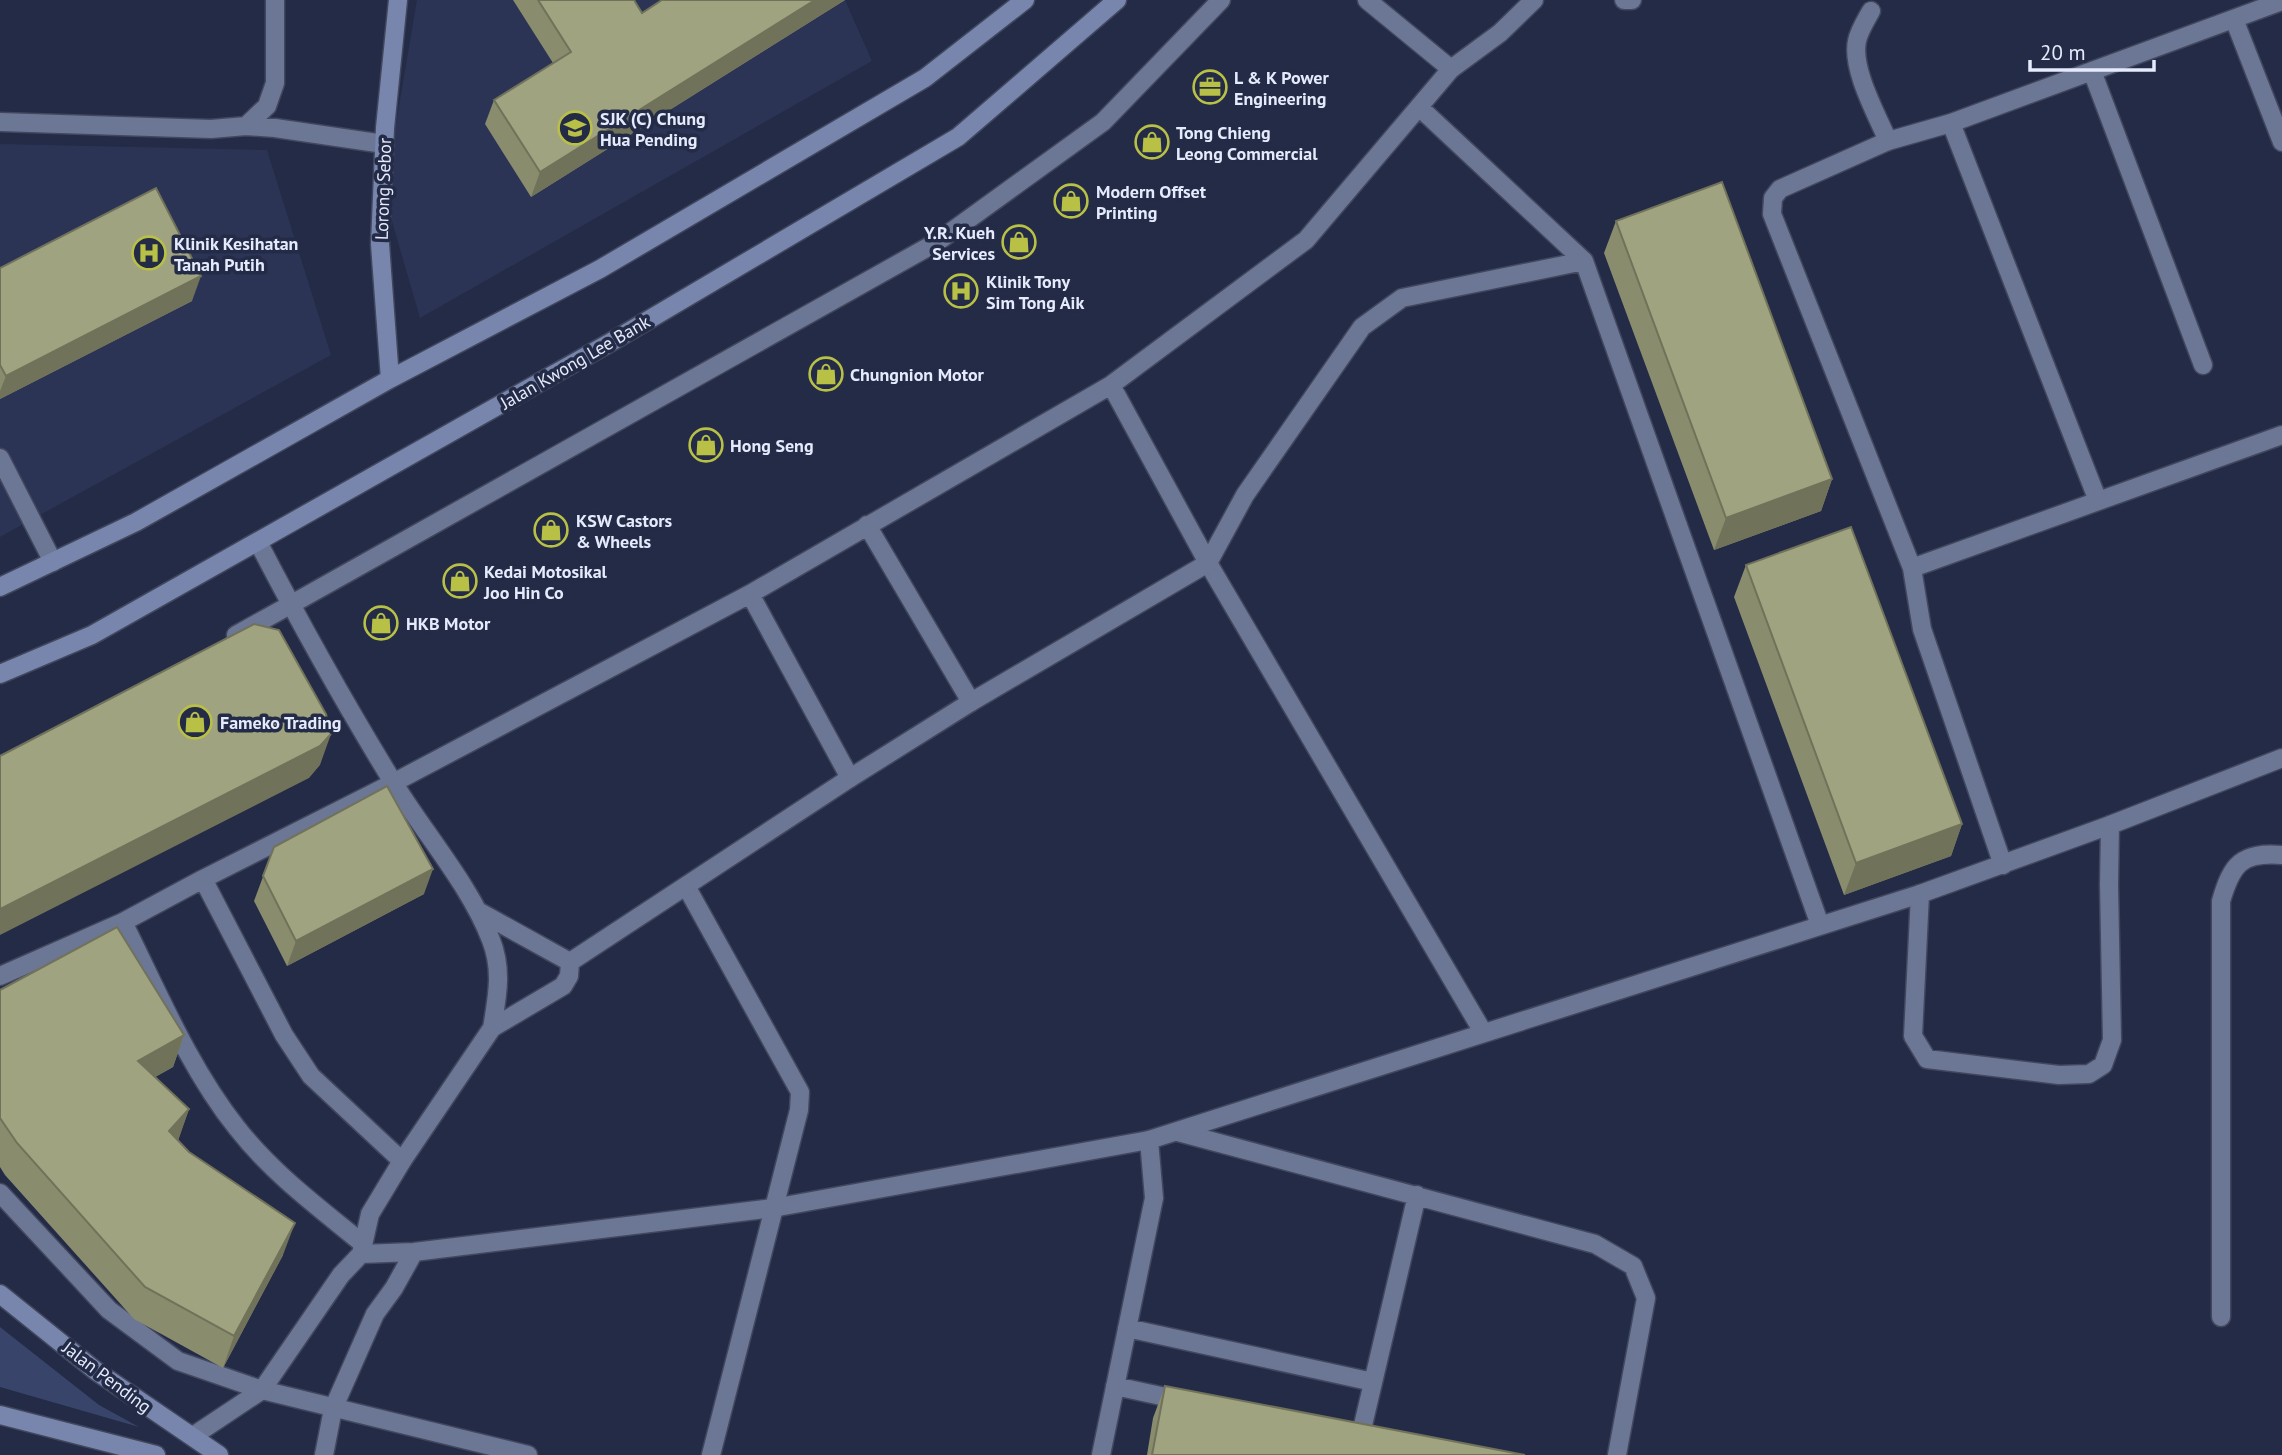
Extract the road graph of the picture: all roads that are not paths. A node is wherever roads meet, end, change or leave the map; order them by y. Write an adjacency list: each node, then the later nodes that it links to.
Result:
1 (275, 0): 18 (street)
2 (398, 0): 21 (main road, Lorong Sebor)
3 (1025, 0): 24 (main road)
4 (1117, 0): 30 (main road, Jalan Kwong Lee Bank)
5 (1221, 0): 36 (street)
6 (1367, 0): 13 (street)
7 (1534, 0): 13 (street)
8 (1624, 0): 9 (street)
9 (1632, 0)
10 (2282, 1): 12 (street)
11 (1871, 11): 19 (street)
12 (2234, 19): 14 (street); 20 (street)
13 (1451, 69): 15 (street)
14 (2092, 71): 17 (street); 23 (street)
15 (1419, 107): 22 (street); 25 (street)
16 (0, 122): 18 (street)
17 (1951, 123): 19 (street); 28 (street)
18 (246, 126): 21 (street)
19 (1888, 141): 33 (street)
20 (2282, 142)
21 (384, 144): 24 (main road, Lorong Sebor)
22 (1584, 261): 32 (street); 51 (street)
23 (2203, 365)
24 (390, 379): 31 (main road)
25 (1111, 385): 29 (street); 32 (street)
26 (2282, 435): 28 (street)
27 (0, 458): 31 (street)
28 (2098, 501): 33 (street)
29 (867, 526): 35 (street); 39 (street)
30 (258, 542): 36 (street); 38 (main road, Jalan Kwong Lee Bank)
31 (52, 562): 34 (main road)
32 (1208, 563): 39 (street); 55 (street)
33 (1912, 568): 45 (street)
34 (0, 587)
35 (750, 594): 41 (street); 42 (street)
36 (290, 605): 37 (street); 42 (street)
37 (218, 645)
38 (0, 674)
39 (971, 702): 41 (street)
40 (2282, 758): 43 (street)
41 (850, 778): 47 (street)
42 (394, 783): 46 (street); 49 (street)
43 (2110, 825): 45 (street); 48 (street)
44 (2282, 855): 65 (street)
45 (2003, 865): 48 (street)
46 (204, 879): 50 (street); 58 (street)
47 (686, 886): 52 (street); 61 (street)
48 (1920, 894): 51 (street)
49 (478, 911): 52 (street); 54 (street)
50 (123, 922): 53 (street); 62 (street)
51 (1820, 925): 55 (street)
52 (570, 962): 54 (street)
53 (0, 976)
54 (492, 1028): 58 (street)
55 (1483, 1032): 56 (street)
56 (1178, 1132): 57 (street); 60 (street)
57 (1149, 1140): 61 (street); 66 (street)
58 (402, 1161): 62 (street)
59 (0, 1193): 69 (street)
60 (1417, 1195): 67 (street); 81 (street)
61 (773, 1208): 63 (street); 79 (street)
62 (361, 1249): 63 (street); 69 (street)
63 (414, 1252): 71 (street)
64 (0, 1294): 73 (main road, Jalan Pending)
65 (2221, 1317)
66 (1127, 1328): 67 (street); 68 (street)
67 (1373, 1382): 74 (street)
68 (1115, 1386): 70 (street); 80 (street)
69 (262, 1390): 71 (street); 73 (street)
70 (1197, 1404)
71 (333, 1409): 77 (street); 78 (street)
72 (0, 1415): 75 (main road)
73 (194, 1436): 76 (main road, Jalan Pending)
74 (1360, 1438)
75 (156, 1455)
76 (219, 1455)
77 (324, 1455)
78 (528, 1455)
79 (711, 1455)
80 (1101, 1455)
81 (1617, 1455)

